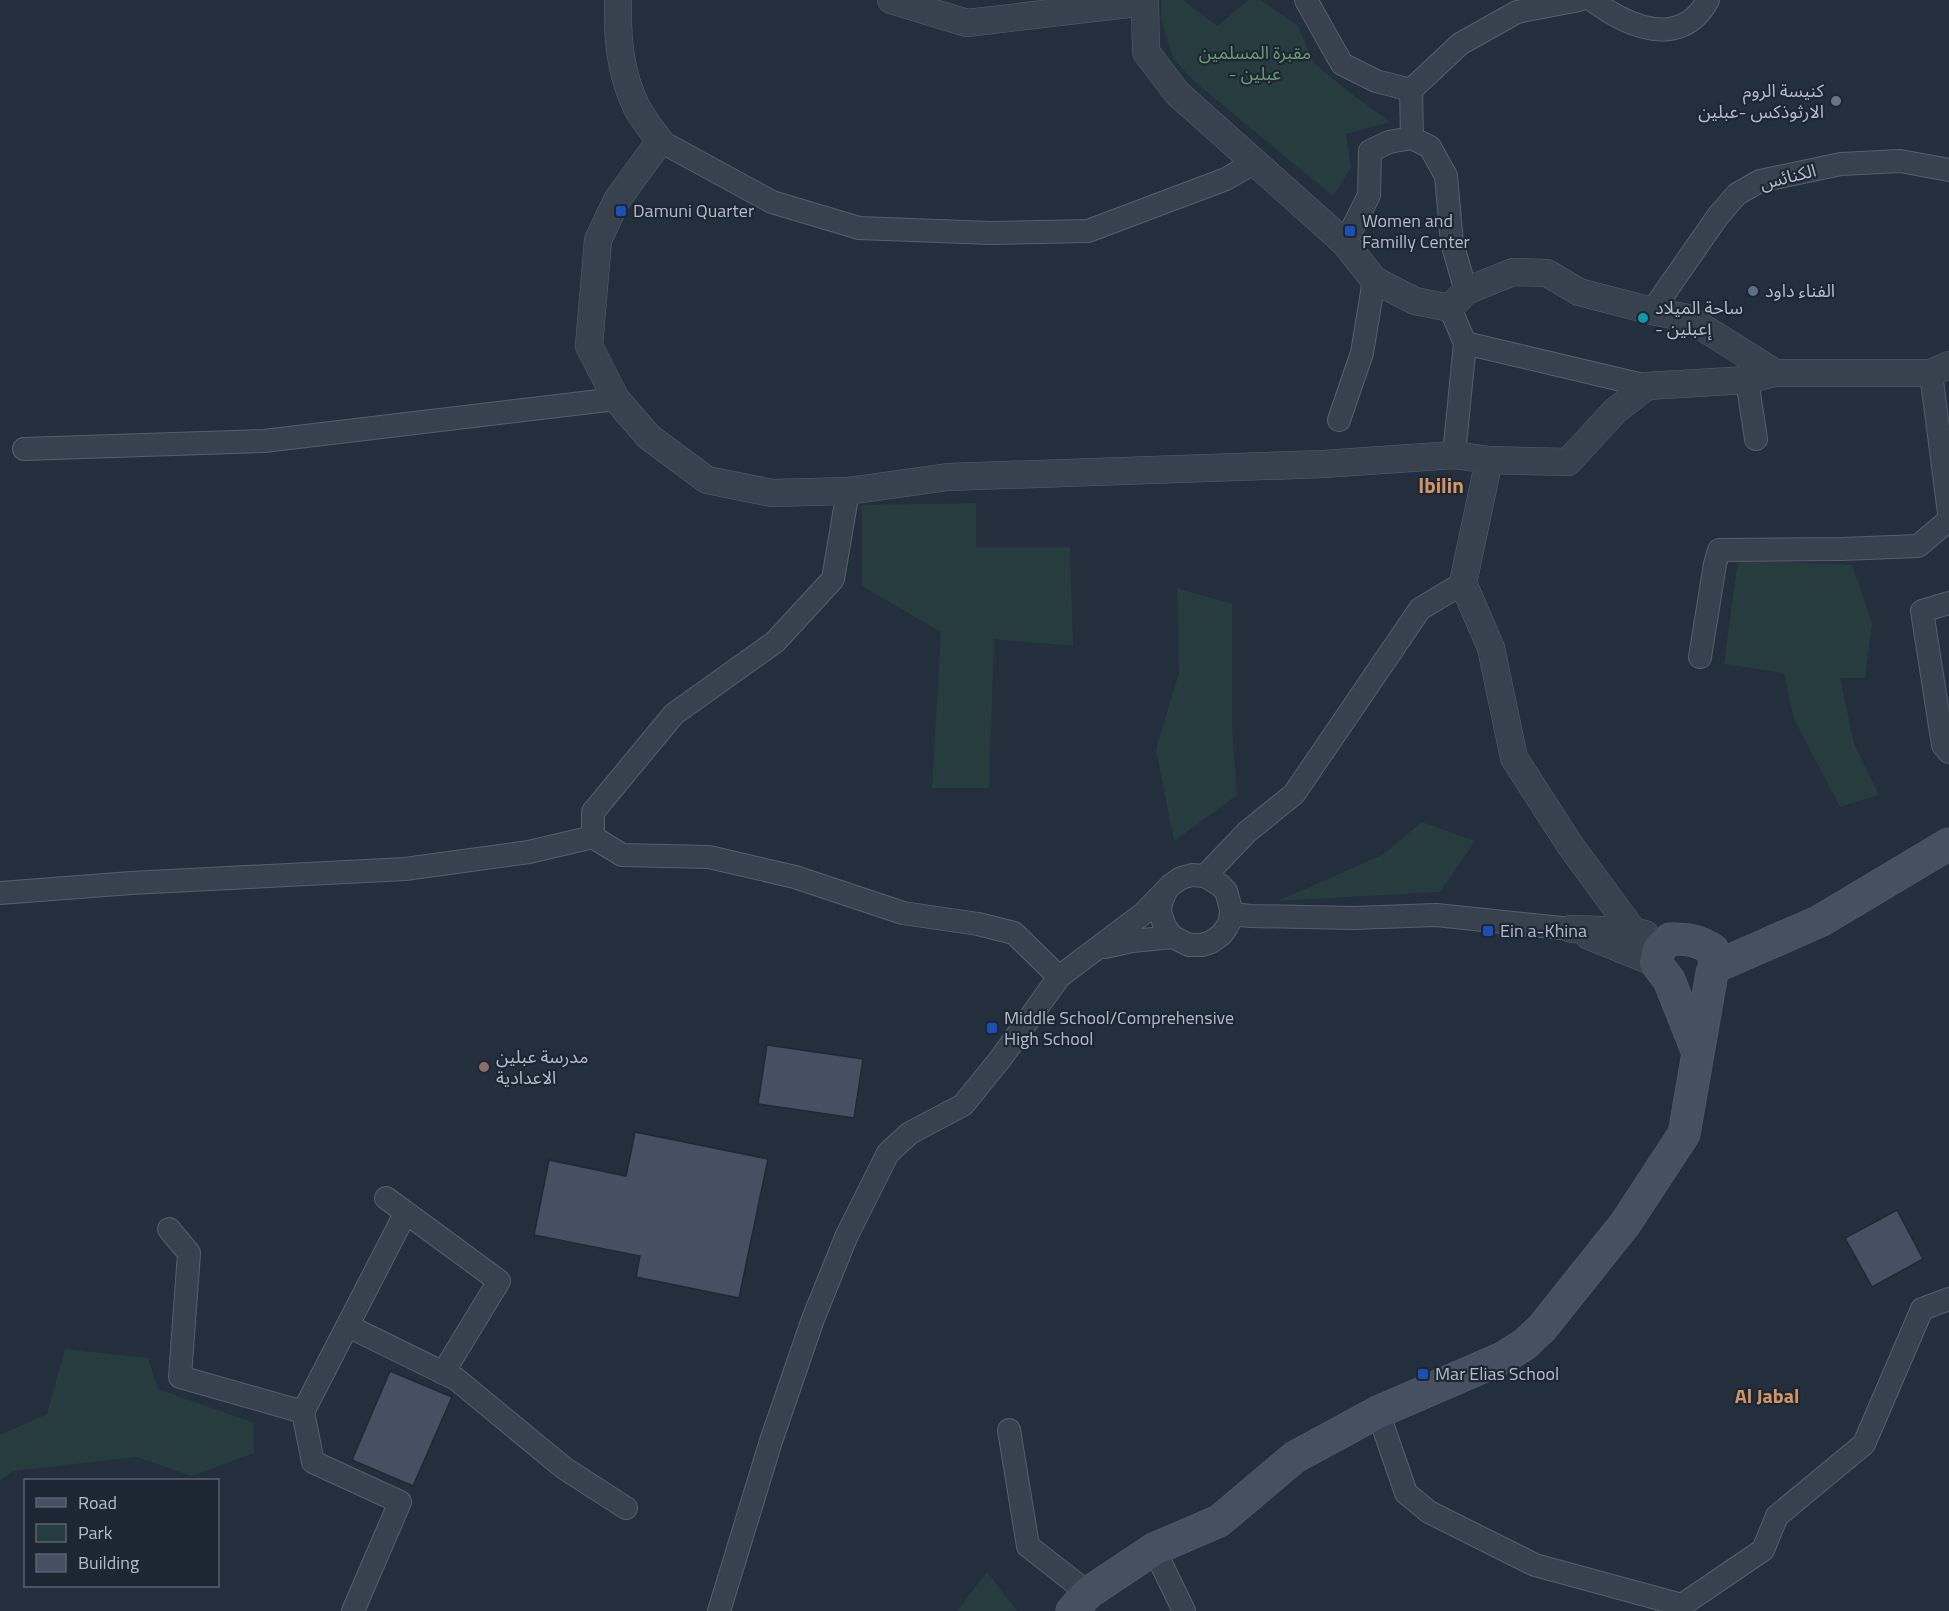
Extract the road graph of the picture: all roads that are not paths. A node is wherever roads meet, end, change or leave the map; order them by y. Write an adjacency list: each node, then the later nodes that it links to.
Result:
1 (618, 0): 10 (street)
2 (891, 0): 7 (street)
3 (1306, 0): 8 (street)
4 (1579, 0): 8 (street)
5 (1592, 0): 6 (street)
6 (1708, 0)
7 (1145, 1): 11 (street)
8 (1411, 90): 9 (street)
9 (1412, 138): 13 (street); 15 (street)
10 (660, 141): 11 (street); 22 (street)
11 (1256, 162): 13 (street)
12 (1949, 170): 16 (street, الكنائس)
13 (1345, 243): 14 (street)
14 (1374, 280): 15 (street); 23 (street)
15 (1458, 300): 16 (street); 17 (street)
16 (1652, 311): 19 (street)
17 (1465, 343): 21 (street); 26 (street)
18 (1940, 369): 19 (street); 29 (street)
19 (1775, 373): 20 (street)
20 (1747, 380): 21 (street); 24 (street)
21 (1647, 386): 27 (street)
22 (616, 399): 25 (street); 28 (street)
23 (1340, 420)
24 (1756, 439)
25 (24, 449)
26 (1454, 456): 27 (street); 28 (street)
27 (1489, 460): 31 (street)
28 (848, 490): 35 (street)
29 (1949, 513)
30 (1949, 520): 33 (street)
31 (1463, 583): 37 (street); 42 (street)
32 (1949, 603): 34 (street)
33 (1700, 657)
34 (1949, 752)
35 (593, 837): 39 (street); 47 (street)
36 (1949, 844): 46 (main road)
37 (1205, 876): 38 (street); 40 (street)
38 (1166, 891): 43 (street); 44 (street)
39 (0, 893)
40 (1231, 914): 41 (street); 43 (street)
41 (1571, 929): 42 (street); 45 (street)
42 (1633, 931): 45 (street)
43 (1173, 937): 44 (street)
44 (1095, 950): 47 (street)
45 (1665, 961): 46 (main road); 46 (main road); 48 (main road)
46 (1710, 961): 48 (main road)
47 (1059, 977): 63 (street)
48 (1698, 1053): 56 (main road)
49 (386, 1198): 50 (street)
50 (405, 1214): 53 (street); 54 (street)
51 (169, 1229): 55 (street)
52 (1949, 1299): 61 (street)
53 (348, 1326): 54 (street); 55 (street)
54 (443, 1373): 58 (street)
55 (303, 1412): 62 (street)
56 (1378, 1412): 59 (main road); 61 (street)
57 (1009, 1430): 60 (street)
58 (626, 1508)
59 (1155, 1549): 60 (main road); 64 (street)
60 (1080, 1602)
61 (1684, 1608)
62 (353, 1611)
63 (719, 1611)
64 (1184, 1611)

